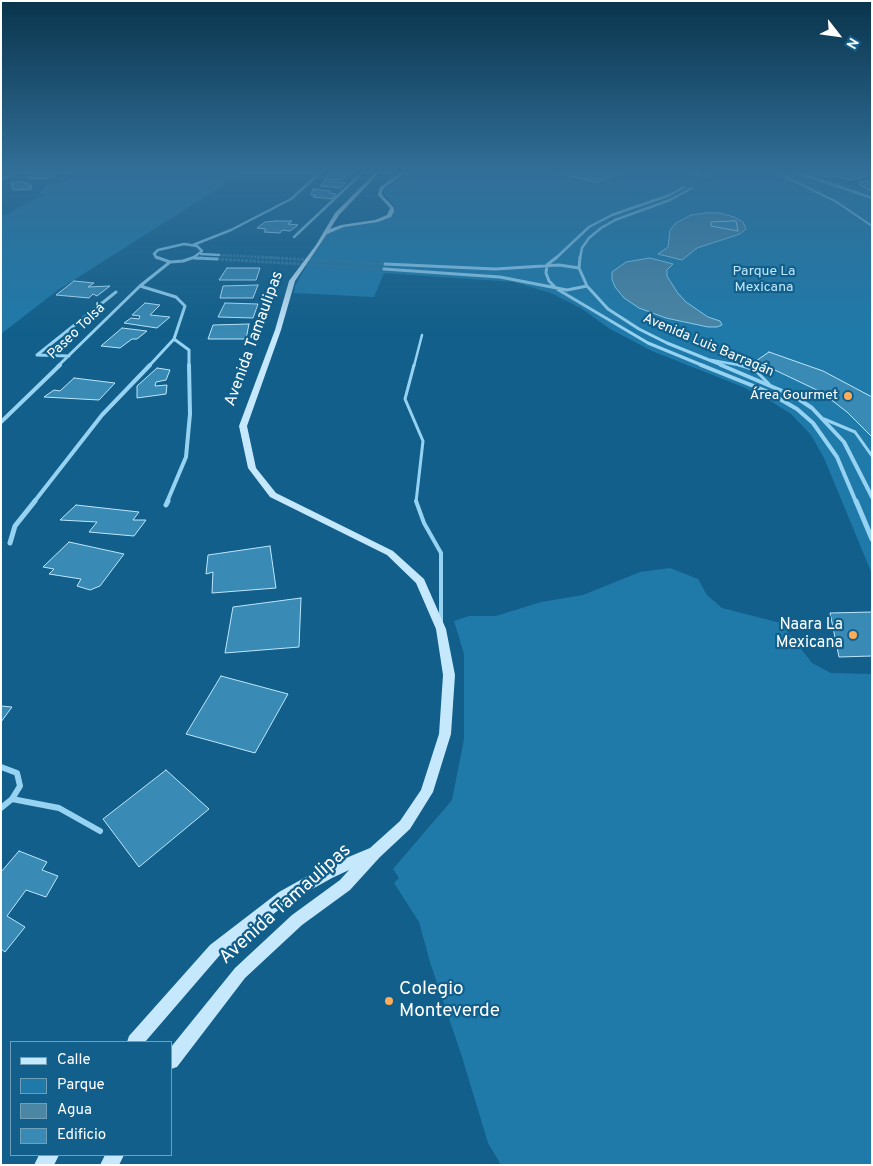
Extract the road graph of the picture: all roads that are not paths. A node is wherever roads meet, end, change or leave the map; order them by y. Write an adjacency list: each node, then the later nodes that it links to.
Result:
1 (236, 227): 9 (street)
2 (304, 227): 8 (street)
3 (330, 227): 7 (street, Avenida Tamaulipas)
4 (340, 227): 7 (street)
5 (589, 227): 16 (street)
6 (602, 227): 17 (street)
7 (325, 234): 37 (street, Avenida Tamaulipas)
8 (294, 237)
9 (193, 245): 10 (street); 14 (street)
10 (201, 254): 11 (street); 12 (street)
11 (219, 255)
12 (194, 258): 13 (street); 14 (street)
13 (216, 259)
14 (170, 262): 19 (street, Paseo Tolsá)
15 (386, 264): 16 (street)
16 (547, 265): 17 (street); 21 (street)
17 (579, 268): 20 (street, Avenida Luis Barragán)
18 (384, 269): 21 (street, Avenida Luis Barragán)
19 (140, 286): 24 (street); 25 (street, Paseo Tolsá)
20 (586, 286): 21 (street, Avenida Luis Barragán); 26 (street, Avenida Luis Barragán)
21 (558, 289): 29 (street, Avenida Luis Barragán)
22 (116, 292): 25 (street)
23 (422, 335): 37 (lane)
24 (174, 339): 34 (street); 36 (street)
25 (69, 356): 31 (street, Paseo Tolsá)
26 (710, 360): 27 (street, Avenida Luis Barragán); 27 (lane)
27 (769, 384): 28 (street, Avenida Luis Barragán)
28 (817, 413): 29 (street); 30 (street, Avenida Luis Barragán)
29 (804, 415): 35 (street, Avenida Luis Barragán)
30 (824, 419): 32 (lane); 33 (street, Avenida Luis Barragán)
31 (1, 422)
32 (872, 456)
33 (872, 497)
34 (166, 505)
35 (872, 539)
36 (10, 543)
37 (441, 629): 42 (street, Avenida Tamaulipas)
38 (1, 767): 39 (street)
39 (12, 799): 40 (street); 41 (street)
40 (1, 808)
41 (100, 831)
42 (374, 852): 43 (street, Avenida Tamaulipas); 44 (street, Avenida Tamaulipas)
43 (136, 1041)
44 (172, 1060)

